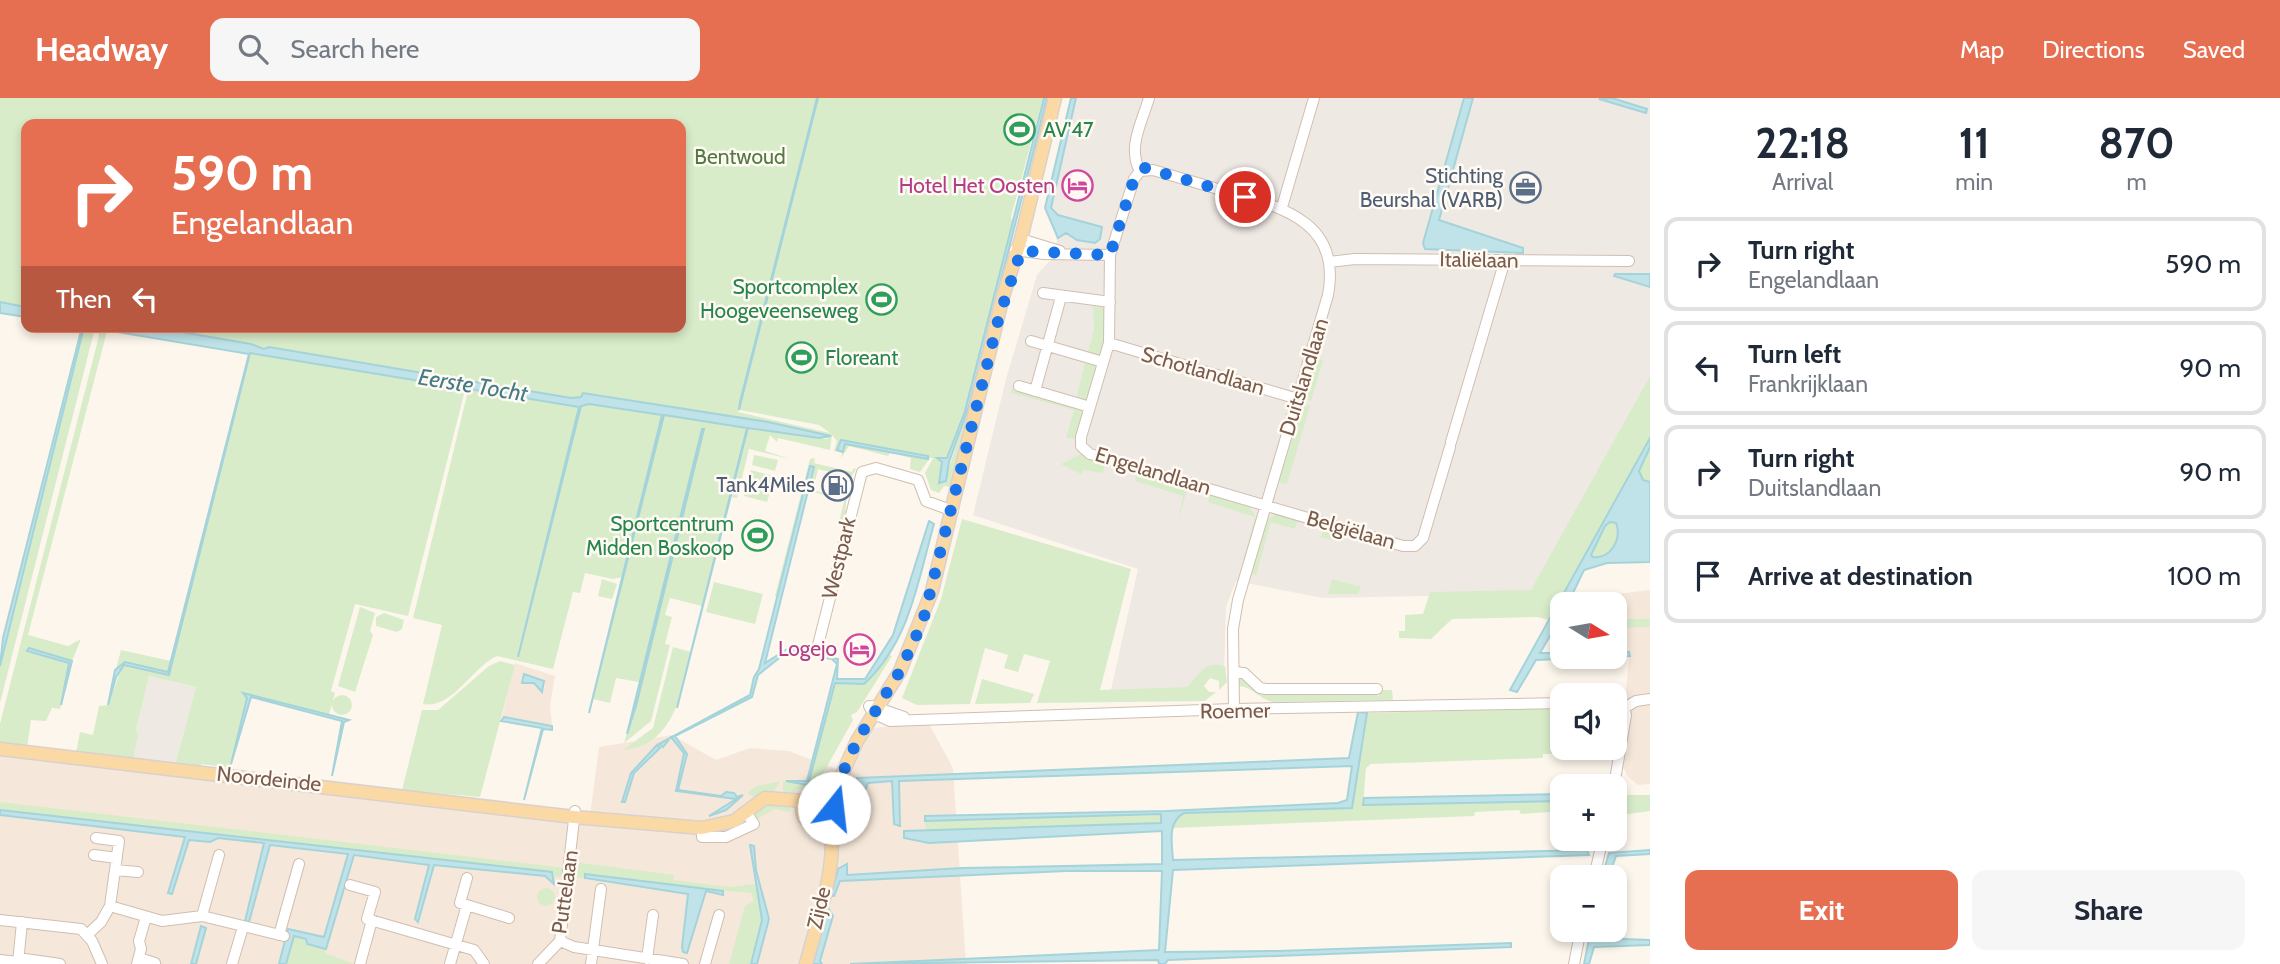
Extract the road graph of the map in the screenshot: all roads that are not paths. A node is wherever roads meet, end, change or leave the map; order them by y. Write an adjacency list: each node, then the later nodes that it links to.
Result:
1 (1055, 98): 6 (main road)
2 (1149, 98): 4 (street)
3 (1314, 98): 5 (street)
4 (1140, 171): 5 (street, Duitslandlaan); 7 (street, Engelandlaan)
5 (1282, 207): 10 (street, Duitslandlaan)
6 (1019, 246): 7 (street); 23 (main road)
7 (1110, 255): 13 (street, Engelandlaan)
8 (1505, 260): 9 (street, Italiëlaan); 10 (street, Italiëlaan); 22 (street, Belgiëlaan)
9 (1629, 261)
10 (1329, 262): 20 (street, Duitslandlaan)
11 (1043, 293): 12 (street)
12 (1061, 297): 13 (street); 16 (street)
13 (1110, 302): 15 (street, Engelandlaan)
14 (1031, 341): 16 (street)
15 (1109, 343): 17 (street, Engelandlaan); 20 (street, Schotlandlaan)
16 (1047, 344): 17 (street); 19 (street)
17 (1103, 362): 21 (street, Engelandlaan)
18 (1019, 386): 19 (street)
19 (1035, 391): 21 (street)
20 (1298, 399): 22 (street, Duitslandlaan)
21 (1090, 407): 22 (street, Engelandlaan)
22 (1266, 505): 25 (street, Duitslandlaan)
23 (950, 509): 24 (street, Westpark); 30 (main road)
24 (817, 649)
25 (1234, 672): 26 (street, Roemer); 31 (street, Duitslandlaan)
26 (1377, 689)
27 (1650, 699): 29 (street)
28 (1550, 703): 31 (street, Roemer)
29 (1627, 705)
30 (874, 709): 31 (street, Roemer); 33 (main road)
31 (1234, 709)
32 (0, 751): 35 (main road, Noordeinde)
33 (827, 797): 34 (main road); 36 (main road)
34 (803, 805): 35 (main road, Noordeinde); 36 (main road)
35 (574, 814): 59 (street, Puttelaan)
36 (825, 824): 78 (main road, Zijde)
37 (96, 838): 40 (street)
38 (94, 855): 40 (street)
39 (219, 855): 51 (street)
40 (117, 858): 42 (street)
41 (299, 864): 57 (street)
42 (115, 870): 43 (street); 48 (street)
43 (138, 872)
44 (467, 878): 47 (street)
45 (350, 885): 55 (street)
46 (601, 890): 62 (street)
47 (467, 905): 53 (street); 61 (street)
48 (110, 906): 52 (street); 58 (street)
49 (653, 915): 63 (street)
50 (719, 915): 77 (street)
51 (202, 916): 52 (street); 57 (street)
52 (146, 917): 66 (street)
53 (509, 918)
54 (0, 920): 56 (street)
55 (372, 920): 61 (street); 71 (street)
56 (22, 922): 58 (street); 65 (street)
57 (243, 927): 70 (street)
58 (88, 934): 69 (street)
59 (560, 941): 62 (street); 74 (street, Puttelaan)
60 (1578, 942): 79 (street)
61 (455, 945): 72 (street); 73 (street)
62 (594, 951): 63 (street); 75 (street)
63 (647, 959): 76 (street)
64 (0, 960): 65 (street)
65 (18, 961): 68 (street)
66 (138, 961): 67 (street)
67 (155, 963)
68 (60, 964)
69 (102, 964)
70 (232, 964)
71 (360, 964)
72 (450, 964)
73 (484, 964)
74 (538, 964)
75 (591, 964)
76 (683, 964)
77 (705, 964)
78 (806, 964)
79 (1574, 964)

